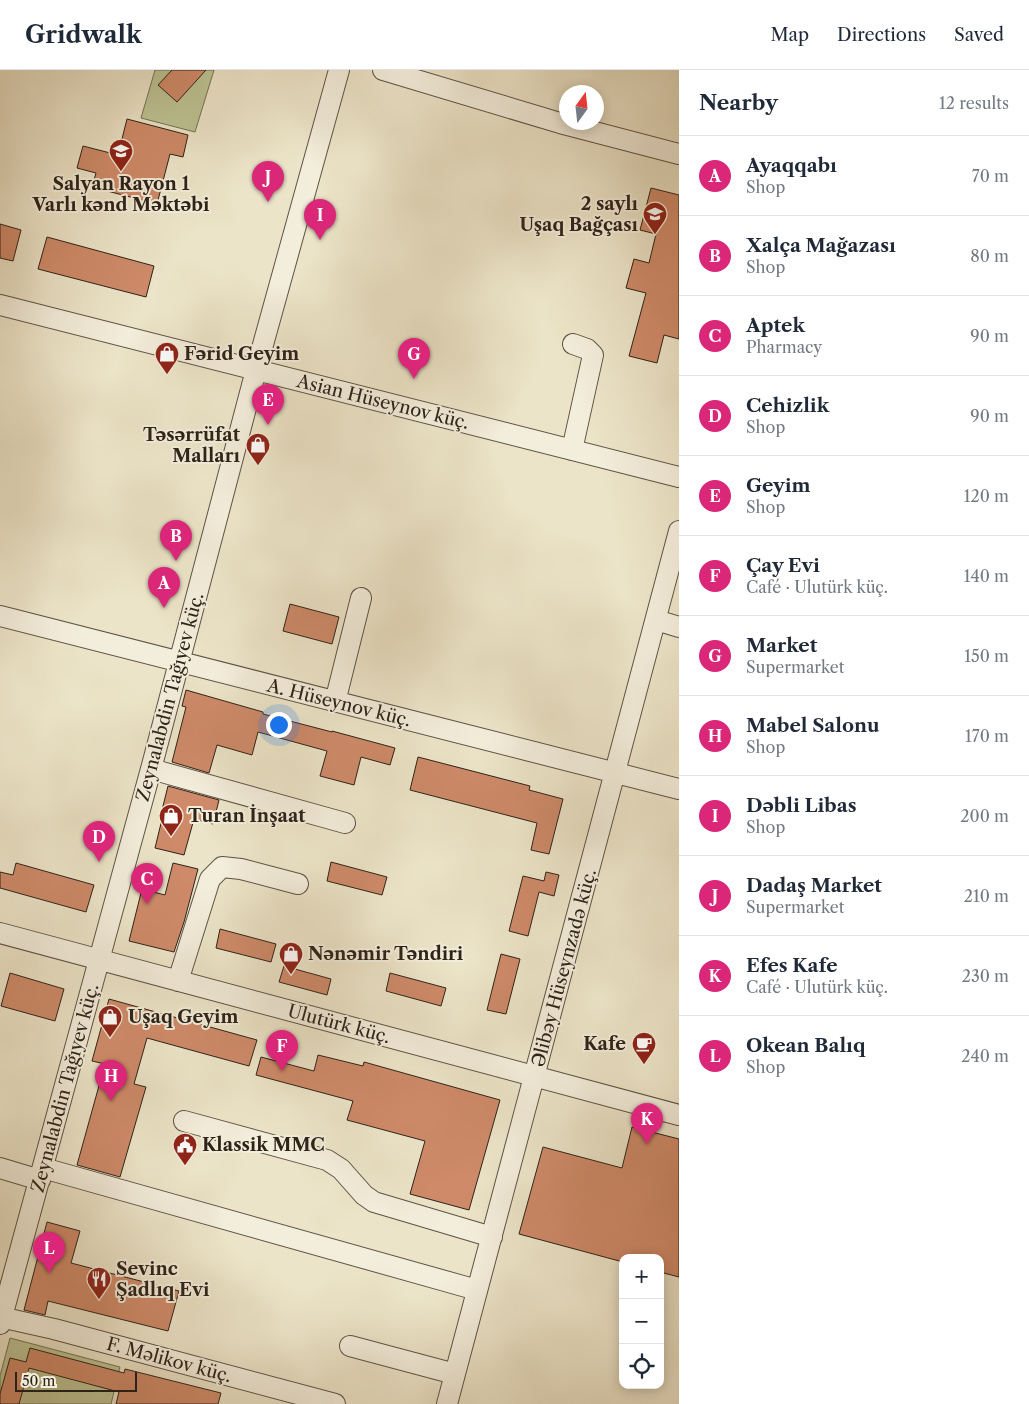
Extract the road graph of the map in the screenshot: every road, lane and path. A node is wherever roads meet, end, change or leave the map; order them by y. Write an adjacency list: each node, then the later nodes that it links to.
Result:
1 (339, 70): 6 (street, Zeynalabdin Tağıyev küç.)
2 (383, 70): 3 (street)
3 (679, 154)
4 (0, 305): 6 (street, Asian Hüseynov küç.)
5 (573, 344): 7 (street)
6 (256, 370): 7 (street, Asian Hüseynov küç.); 14 (street, Zeynalabdin Tağıyev küç.)
7 (572, 450): 8 (street, Asian Hüseynov küç.)
8 (679, 477)
9 (679, 531): 12 (street, Əlibəy Hüseynzadə küç.)
10 (361, 598): 15 (street)
11 (0, 616): 14 (street, A. Hüseynov küç.)
12 (656, 620): 13 (street); 17 (street, Əlibəy Hüseynzadə küç.)
13 (679, 626)
14 (180, 662): 15 (street, A. Hüseynov küç.); 16 (street, Zeynalabdin Tağıyev küç.)
15 (335, 702): 17 (street, A. Hüseynov küç.)
16 (151, 769): 19 (street); 22 (street, Zeynalabdin Tağıyev küç.)
17 (615, 772): 18 (street, A. Hüseynov küç.); 24 (street, Əlibəy Hüseynzadə küç.)
18 (679, 789)
19 (345, 822)
20 (298, 884): 23 (street)
21 (0, 933): 22 (street, Ulutürk küç.)
22 (99, 960): 23 (street, Ulutürk küç.); 28 (street, Zeynalabdin Tağıyev küç.)
23 (178, 981): 24 (street, Ulutürk küç.)
24 (535, 1076): 25 (street, Ulutürk küç.); 29 (street, Əlibəy Hüseynzadə küç.)
25 (679, 1115)
26 (184, 1121): 29 (street)
27 (0, 1168): 28 (street)
28 (41, 1174): 30 (street); 31 (street, Zeynalabdin Tağıyev küç.)
29 (492, 1237): 30 (street, Əlibəy Hüseynzadə küç.)
30 (477, 1290): 33 (street, Əlibəy Hüseynzadə küç.)
31 (1, 1320): 34 (street, F. Məlikov küç.)
32 (350, 1346): 33 (street)
33 (455, 1374): 35 (street, Əlibəy Hüseynzadə küç.)
34 (335, 1404)
35 (447, 1404)

